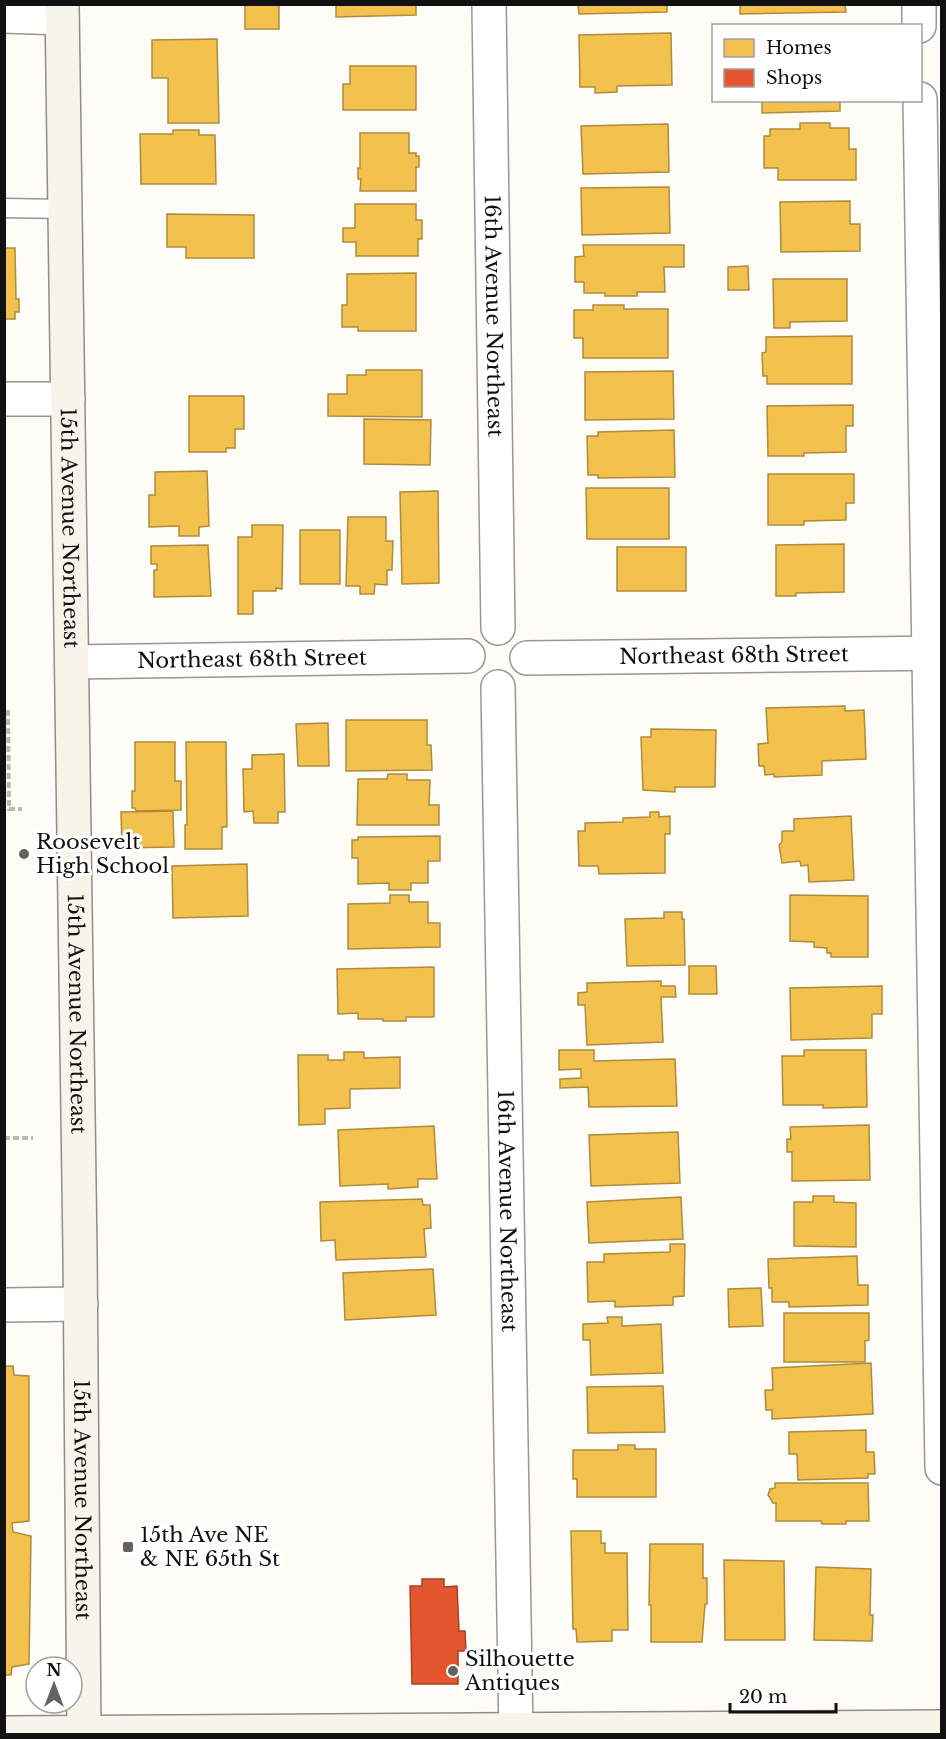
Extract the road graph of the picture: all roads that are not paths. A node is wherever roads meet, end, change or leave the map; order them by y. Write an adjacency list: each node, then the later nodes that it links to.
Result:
1 (489, 4): 11 (street, 16th Avenue Northeast)
2 (919, 4): 5 (street)
3 (62, 11): 4 (street); 8 (main road, 15th Avenue Northeast)
4 (4, 16)
5 (919, 24)
6 (921, 102): 12 (street)
7 (4, 208): 8 (lane)
8 (66, 209): 10 (main road, 15th Avenue Northeast)
9 (4, 399): 10 (street)
10 (68, 399): 15 (main road, 15th Avenue Northeast)
11 (498, 628): 13 (street); 14 (street)
12 (935, 653): 14 (street, Northeast 68th Street); 19 (street)
13 (468, 656): 15 (street, Northeast 68th Street); 16 (street)
14 (527, 658): 16 (street)
15 (72, 662): 17 (main road, 15th Avenue Northeast)
16 (498, 687): 21 (street, 16th Avenue Northeast)
17 (81, 1304): 18 (street); 25 (main road, 15th Avenue Northeast)
18 (4, 1305)
19 (942, 1468)
20 (942, 1727): 22 (main road)
21 (516, 1732): 22 (main road); 24 (main road)
22 (728, 1732)
23 (4, 1733): 25 (main road)
24 (301, 1733): 25 (main road)
25 (84, 1734)

